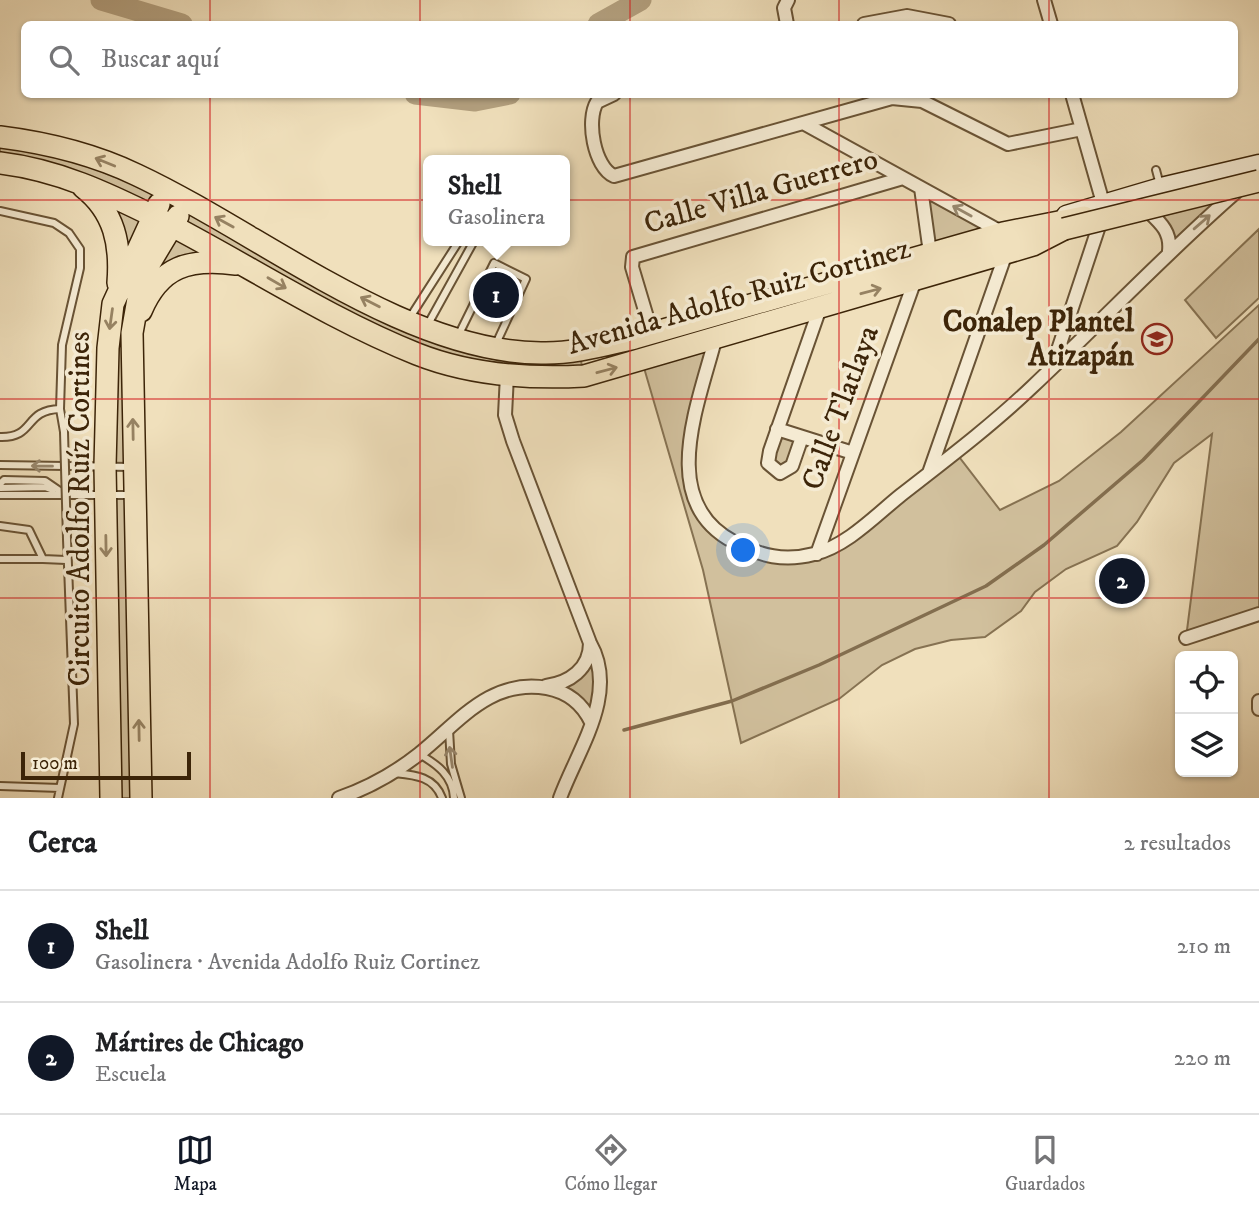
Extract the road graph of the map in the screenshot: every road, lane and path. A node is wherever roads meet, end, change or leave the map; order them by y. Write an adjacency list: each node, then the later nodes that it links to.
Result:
1 (788, 0): 3 (street)
2 (1044, 0): 6 (street)
3 (786, 21)
4 (880, 21): 5 (street)
5 (933, 21)
6 (1050, 21)
7 (606, 98): 11 (street)
8 (899, 98): 11 (street)
9 (908, 98): 12 (street)
10 (1073, 98): 12 (street)
11 (805, 124): 17 (street)
12 (1082, 129): 25 (street)
13 (0, 137): 21 (main road, Avenida Adolfo Ruiz Cortinez, one-way to 13)
14 (0, 163): 16 (main road, Avenida Adolfo Ruiz Cortinez)
15 (1259, 164): 25 (main road, Avenida Adolfo Ruiz Cortinez)
16 (70, 177): 28 (main road, Avenida Adolfo Ruiz Cortinez); 41 (main road)
17 (903, 178): 20 (street); 45 (street, Calle Villa Guerrero)
18 (1259, 178): 23 (main road); 31 (main road, Avenida Adolfo Ruiz Cortinez, bridge)
19 (1259, 187): 22 (main road, Avenida Adolfo Ruiz Cortinez)
20 (921, 188): 32 (street, one-way to 20); 36 (street)
21 (167, 190): 24 (main road, Avenida Adolfo Ruiz Cortinez); 28 (main road, Circuito Adolfo Ruíz Cortines)
22 (1235, 193): 23 (main road, Avenida Adolfo Ruiz Cortinez); 35 (street, one-way to 22)
23 (1209, 200): 27 (main road, Avenida Adolfo Ruiz Cortinez)
24 (186, 201): 29 (main road, Circuito Adolfo Ruíz Cortines); 43 (main road, Avenida Adolfo Ruiz Cortinez, one-way to 24)
25 (1103, 203): 31 (main road, Avenida Adolfo Ruiz Cortinez)
26 (0, 211): 55 (lane)
27 (1149, 212): 30 (main road, Avenida Adolfo Ruiz Cortinez); 35 (street)
28 (152, 216): 29 (main road, Avenida Adolfo Ruiz Cortinez); 41 (main road, Circuito Adolfo Ruíz Cortines)
29 (172, 226): 37 (main road, Avenida Adolfo Ruiz Cortinez); 44 (main road, Circuito Adolfo Ruíz Cortines)
30 (1099, 226): 31 (main road, Avenida Adolfo Ruiz Cortinez); 51 (street)
31 (1030, 236): 32 (main road, Avenida Adolfo Ruiz Cortinez)
32 (1004, 243): 36 (main road, Avenida Adolfo Ruiz Cortinez); 40 (main road, Avenida Adolfo Ruiz Cortinez); 63 (street)
33 (456, 246): 38 (lane)
34 (471, 246): 39 (lane)
35 (1169, 251): 51 (street)
36 (930, 253): 45 (main road, Avenida Adolfo Ruiz Cortinez)
37 (246, 265): 44 (main road); 52 (main road, Avenida Adolfo Ruiz Cortinez, one-way to 52)
38 (440, 270): 39 (lane); 43 (lane)
39 (453, 277): 43 (lane)
40 (915, 280): 42 (main road, Avenida Adolfo Ruiz Cortinez, one-way to 40); 59 (street, Calle Tlatlaya)
41 (118, 290): 61 (main road, Circuito Adolfo Ruíz Cortines, one-way to 61)
42 (821, 305): 46 (main road, Avenida Adolfo Ruiz Cortinez); 56 (street)
43 (417, 324): 47 (main road, Avenida Adolfo Ruiz Cortinez)
44 (132, 333): 62 (main road, Circuito Adolfo Ruíz Cortines, one-way to 44)
45 (652, 334): 49 (main road, Avenida Adolfo Ruiz Cortinez)
46 (716, 335): 54 (main road, Avenida Adolfo Ruiz Cortinez, one-way to 46); 70 (street)
47 (457, 338): 48 (main road, Avenida Adolfo Ruiz Cortinez); 48 (lane)
48 (494, 347): 50 (main road, Avenida Adolfo Ruiz Cortinez)
49 (573, 352): 50 (main road, Avenida Adolfo Ruiz Cortinez); 54 (main road)
50 (539, 353): 53 (main road)
51 (1052, 367): 63 (street)
52 (508, 375): 53 (main road, Avenida Adolfo Ruiz Cortinez); 76 (street)
53 (539, 377): 54 (main road, Avenida Adolfo Ruiz Cortinez)
54 (578, 377)
55 (60, 409): 57 (lane); 73 (lane, bridge)
56 (777, 429): 58 (street); 58 (street)
57 (0, 437)
58 (802, 437): 59 (street)
59 (853, 453): 70 (street, Calle Tlatlaya)
60 (0, 465): 61 (lane, one-way to 60)
61 (105, 466): 62 (lane); 67 (main road, Circuito Adolfo Ruíz Cortines)
62 (134, 467): 68 (main road, Circuito Adolfo Ruíz Cortines)
63 (929, 473): 70 (street)
64 (0, 486): 66 (lane)
65 (0, 495): 66 (lane)
66 (65, 495): 67 (lane)
67 (106, 495): 68 (lane); 87 (main road, Circuito Adolfo Ruíz Cortines, one-way to 87)
68 (135, 495): 88 (main road, Circuito Adolfo Ruíz Cortines, one-way to 68)
69 (0, 526): 72 (lane)
70 (817, 554)
71 (0, 559): 72 (lane)
72 (43, 559): 73 (lane)
73 (66, 561): 85 (lane)
74 (1259, 614): 75 (street)
75 (1186, 638)
76 (590, 643): 77 (street); 80 (street)
77 (540, 687): 80 (street); 81 (street)
78 (1259, 701): 79 (street)
79 (1259, 709)
80 (591, 722): 93 (street)
81 (449, 728): 82 (street); 92 (lane, one-way to 81)
82 (419, 754): 83 (street); 91 (lane)
83 (392, 773): 89 (street); 90 (lane)
84 (0, 786): 85 (lane)
85 (60, 788): 86 (lane)
86 (58, 798)
87 (111, 798)
88 (141, 798)
89 (340, 798)
90 (442, 798)
91 (454, 798)
92 (461, 798)
93 (560, 798)

